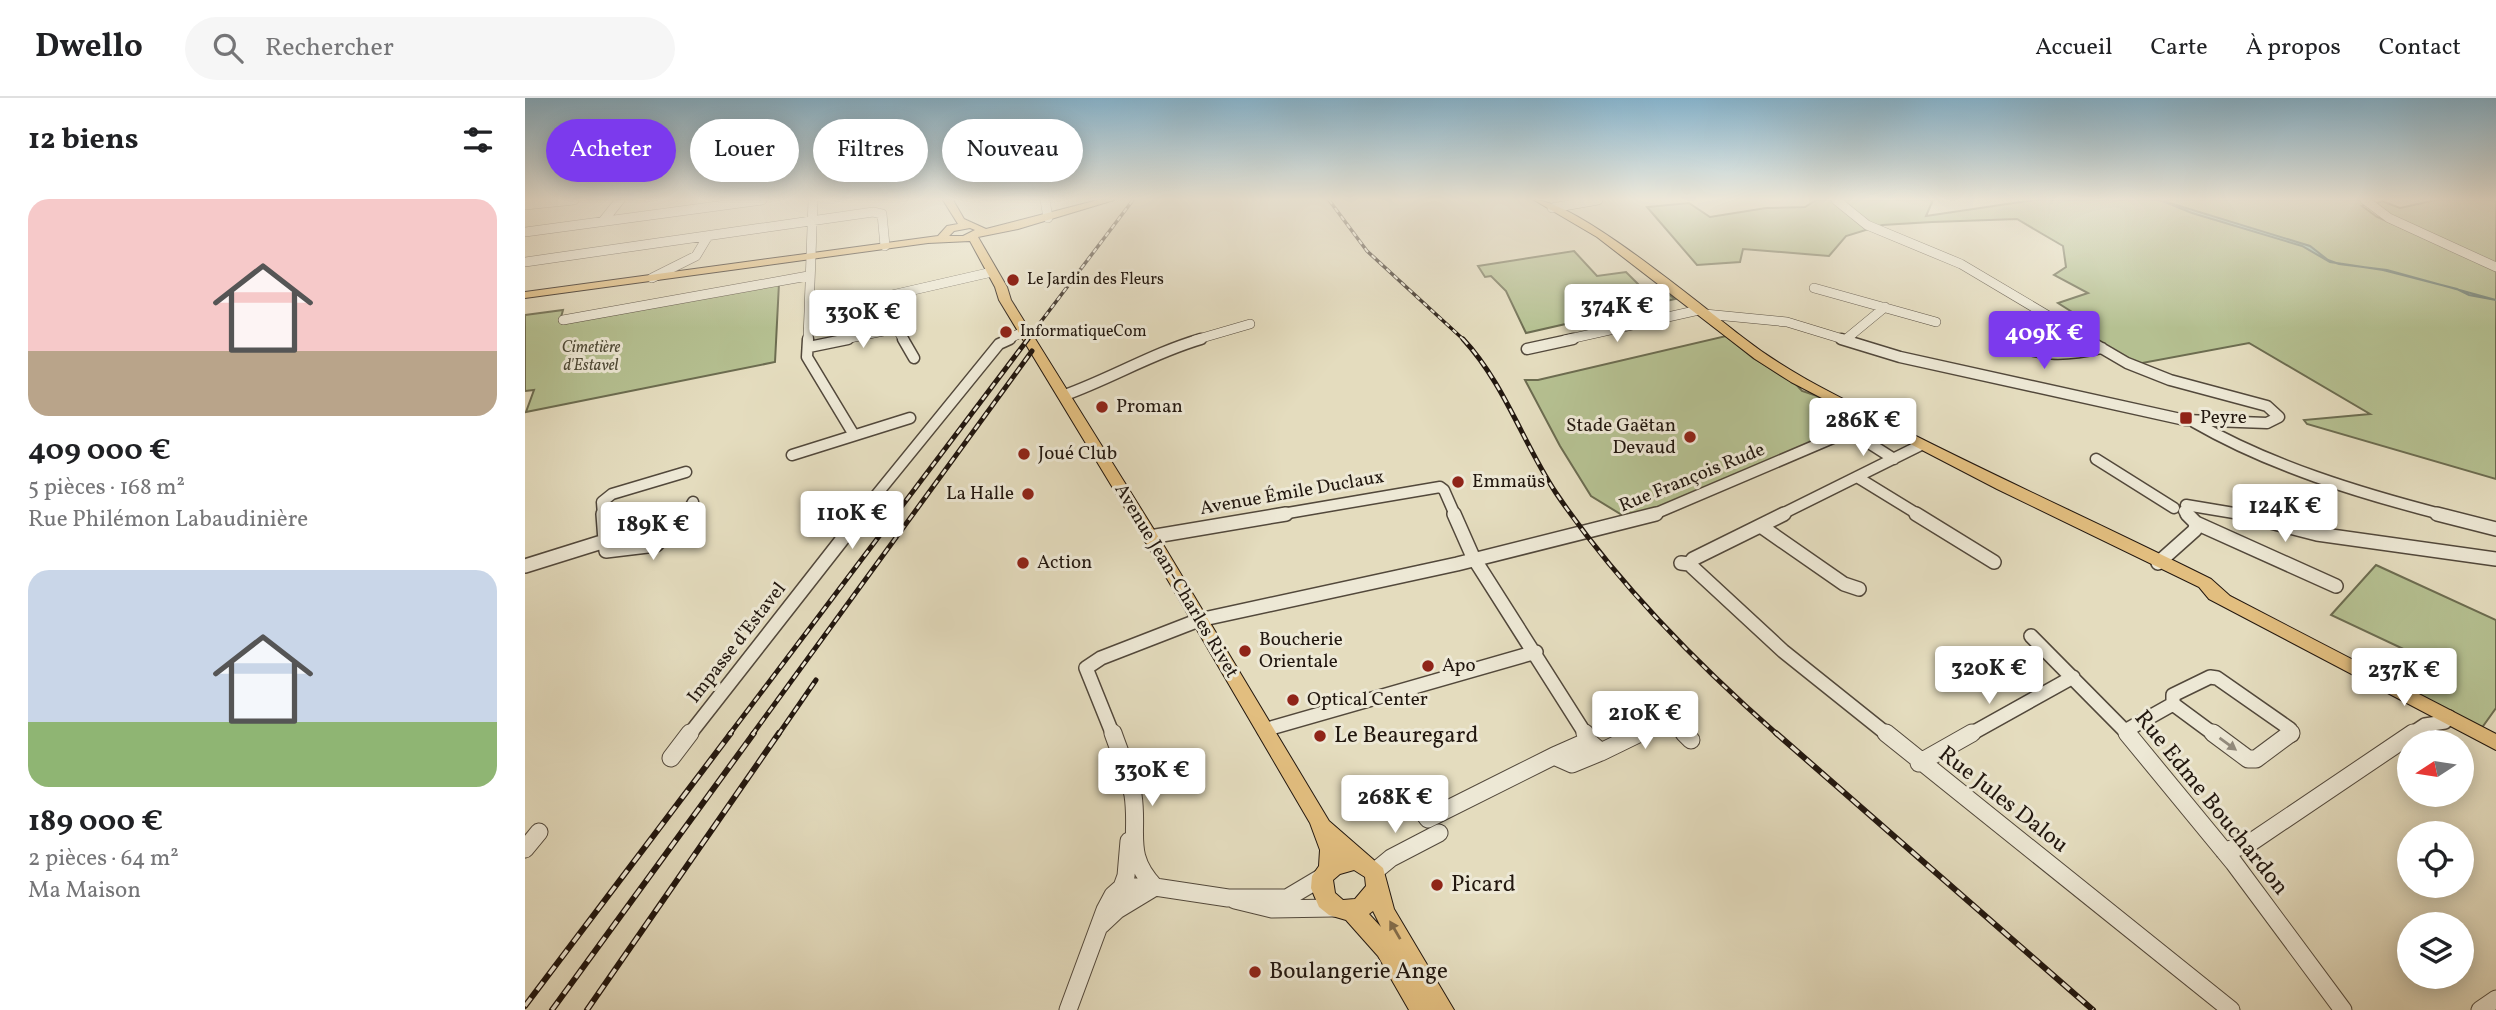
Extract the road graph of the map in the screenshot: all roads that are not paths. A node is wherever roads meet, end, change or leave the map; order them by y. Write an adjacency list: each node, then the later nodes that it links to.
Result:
1 (662, 243): 14 (street)
2 (704, 243): 16 (street)
3 (810, 243): 13 (street)
4 (885, 243): 12 (street)
5 (907, 243): 6 (main road); 12 (main road)
6 (910, 243)
7 (967, 243): 17 (main road)
8 (978, 243): 17 (main road)
9 (1611, 243): 22 (main road)
10 (1909, 243): 31 (street)
11 (2443, 243): 15 (street)
12 (885, 246): 13 (main road)
13 (809, 257): 16 (main road); 18 (street)
14 (525, 262)
15 (2496, 267)
16 (672, 273): 20 (main road)
17 (989, 273): 23 (street); 28 (main road, Avenue Jean-Charles Rivet)
18 (808, 276): 23 (street); 24 (street)
19 (1814, 288): 21 (street)
20 (525, 295)
21 (1885, 307): 25 (street); 29 (street)
22 (1702, 312): 29 (street); 32 (street); 36 (main road)
23 (809, 314): 30 (street)
24 (563, 320)
25 (1937, 323)
26 (1250, 324): 34 (street)
27 (1996, 334): 31 (street)
28 (1028, 336): 34 (main road, Avenue Jean-Charles Rivet); 77 (street, Impasse d'Estavel)
29 (1845, 340): 37 (street)
30 (809, 347): 33 (street); 40 (street)
31 (2102, 348): 38 (street)
32 (1527, 349)
33 (914, 358)
34 (1065, 395): 53 (main road, Avenue Jean-Charles Rivet)
35 (910, 418): 40 (street)
36 (1875, 420): 39 (street, Rue François Rude); 42 (main road)
37 (2189, 420): 38 (street); 41 (street)
38 (2207, 422): 41 (street)
39 (1850, 432): 44 (street); 56 (street, Rue François Rude)
40 (854, 435): 43 (street)
41 (2216, 436): 52 (street)
42 (1921, 445): 44 (street); 58 (main road)
43 (792, 455)
44 (1894, 459): 47 (street)
45 (2096, 460): 49 (street)
46 (686, 472): 54 (street)
47 (1857, 477): 50 (street); 57 (street)
48 (693, 502): 54 (street)
49 (2182, 507): 51 (street); 55 (street)
50 (1762, 527): 61 (street); 78 (street, Rue Jules Dalou)
51 (2196, 527): 58 (street); 60 (street)
52 (2496, 529)
53 (1150, 537): 56 (street, Avenue Émile Duclaux); 62 (main road, Avenue Jean-Charles Rivet)
54 (605, 541): 59 (street)
55 (2496, 558)
56 (1475, 560): 62 (street, Rue François Rude); 64 (street)
57 (1994, 562)
58 (2160, 562): 67 (main road)
59 (525, 566)
60 (2336, 586)
61 (1859, 589)
62 (1199, 620): 69 (main road, Avenue Jean-Charles Rivet); 81 (street, Rue François Rude)
63 (2031, 636): 65 (street, Rue Edme Bouchardon)
64 (1536, 652): 69 (street); 72 (street)
65 (2074, 677): 70 (street, Rue Edme Bouchardon); 78 (street)
66 (2173, 704): 66 (street, one-way to 66); 70 (street)
67 (2424, 713): 68 (main road); 85 (street)
68 (2447, 720): 73 (main road); 74 (main road)
69 (1264, 730): 80 (main road, Avenue Jean-Charles Rivet)
70 (2125, 731): 85 (street, Rue Edme Bouchardon)
71 (1691, 740): 75 (street)
72 (1588, 741): 75 (street); 76 (street)
73 (2496, 743)
74 (2496, 748)
75 (1601, 752): 76 (street)
76 (1554, 756): 79 (street)
77 (671, 758)
78 (1919, 762): 97 (street, Rue Jules Dalou)
79 (1409, 793)
80 (1319, 821): 86 (main road, Avenue Jean-Charles Rivet); 87 (main road, Avenue Jean-Charles Rivet)
81 (1132, 830): 88 (street); 89 (street)
82 (539, 832): 84 (street)
83 (1439, 833): 87 (street)
84 (525, 849)
85 (2224, 851): 98 (street, Rue Edme Bouchardon)
86 (1327, 872): 87 (main road); 90 (street); 92 (main road)
87 (1370, 875): 92 (main road); 96 (main road, Avenue Jean-Charles Rivet, one-way to 87)
88 (1124, 882): 89 (street); 91 (street)
89 (1155, 887): 90 (street); 91 (street)
90 (1228, 898): 92 (street)
91 (1112, 908): 94 (street)
92 (1343, 909): 95 (main road)
93 (2496, 999): 99 (street)
94 (1068, 1010)
95 (1422, 1010)
96 (1442, 1010)
97 (2231, 1010)
98 (2343, 1010)
99 (2480, 1010)

